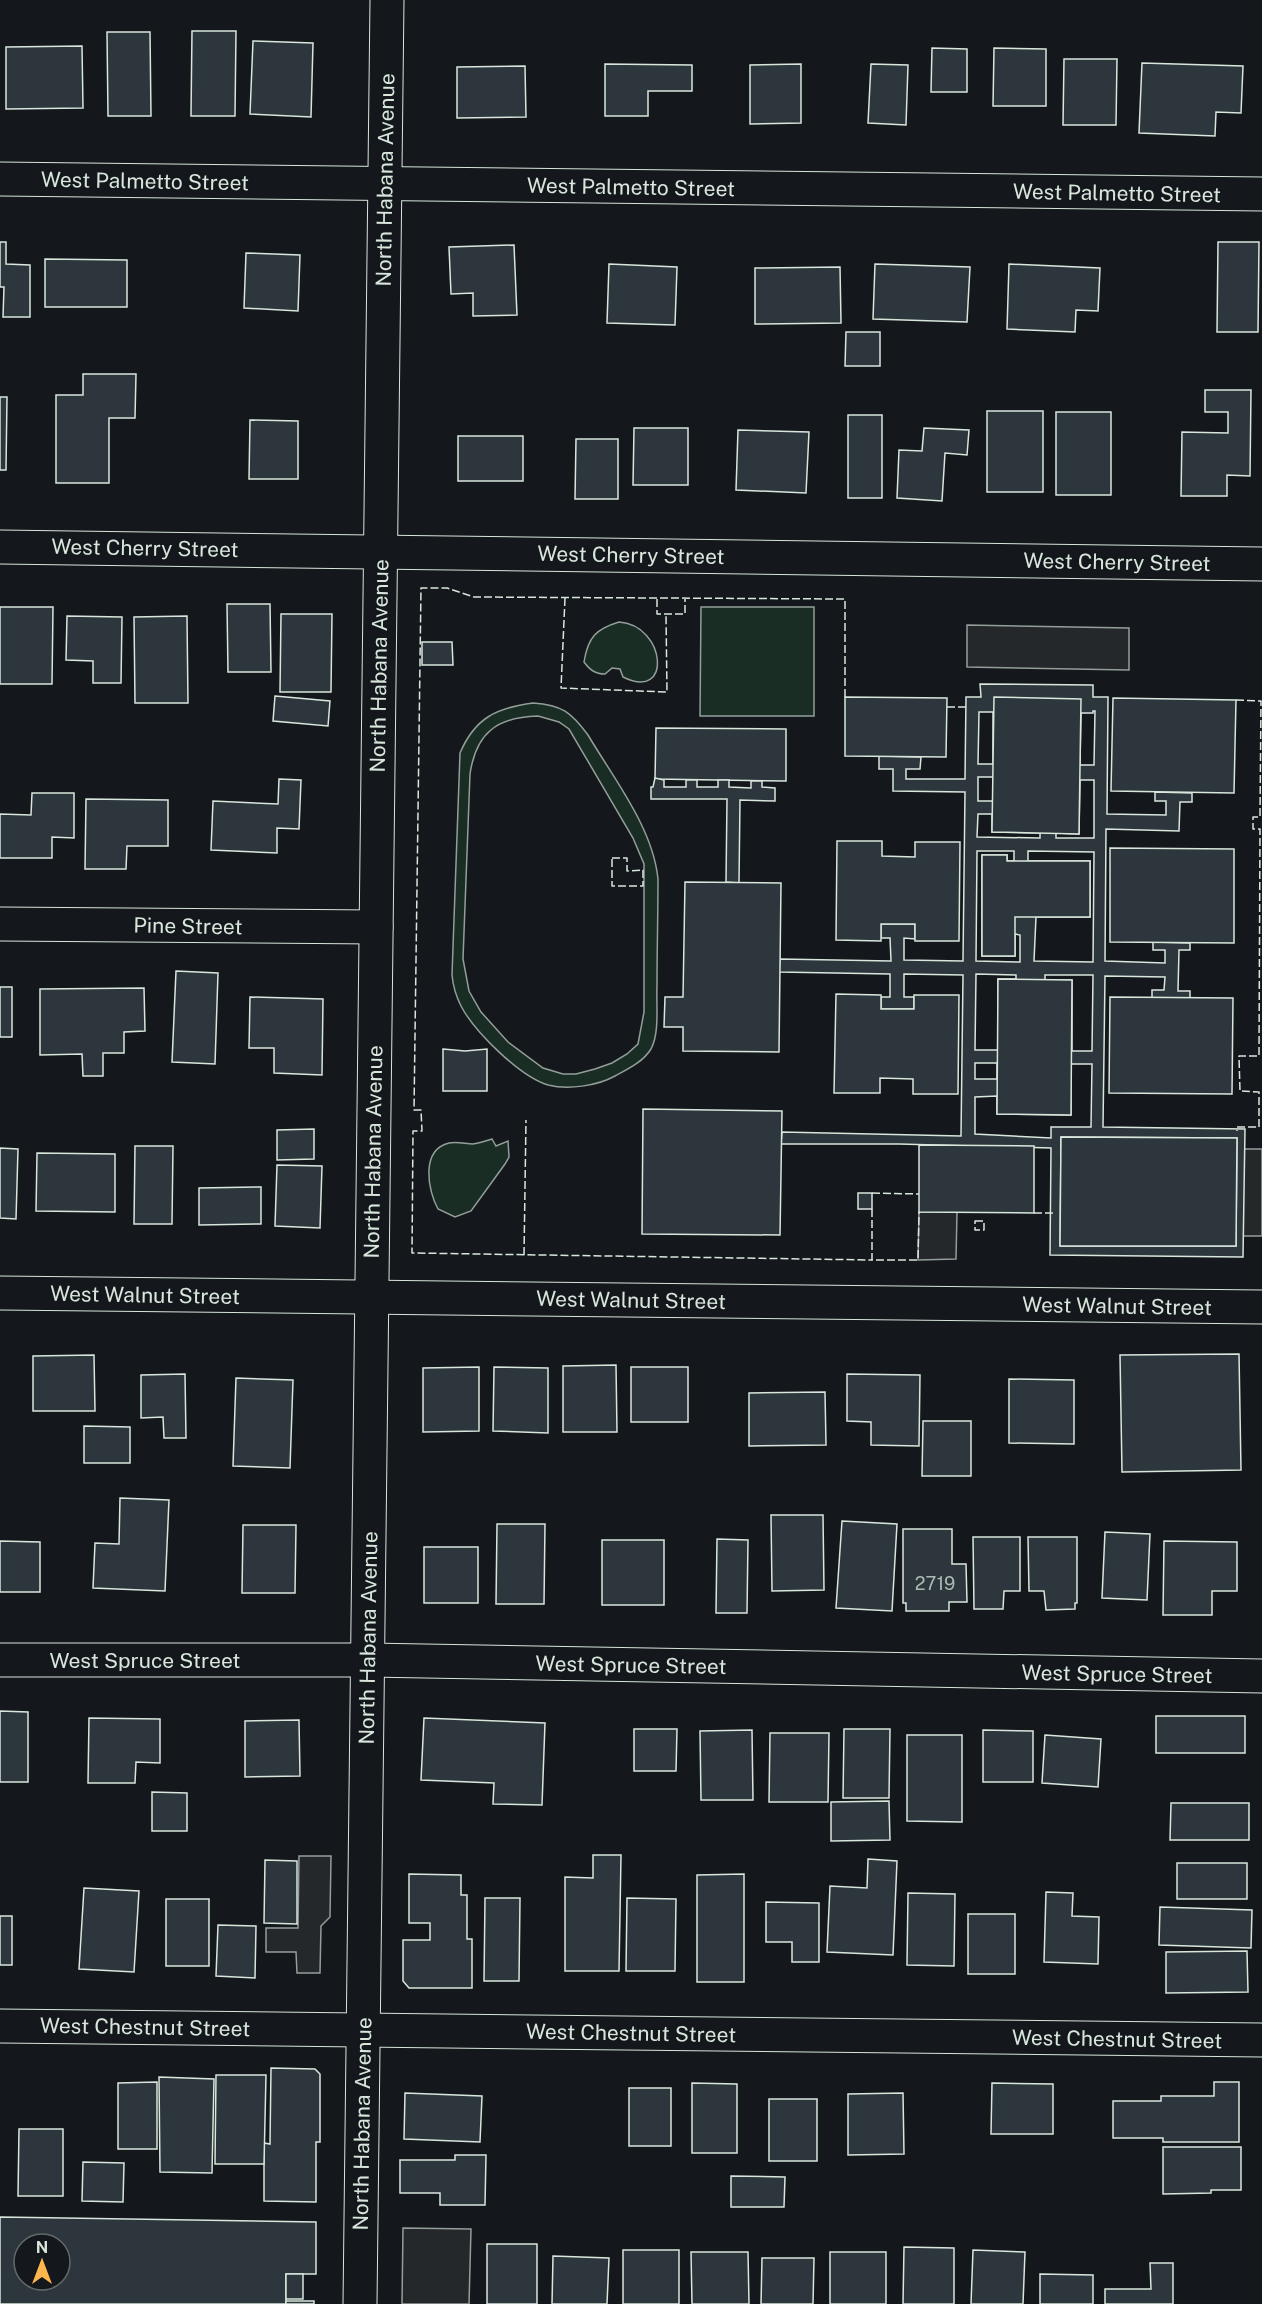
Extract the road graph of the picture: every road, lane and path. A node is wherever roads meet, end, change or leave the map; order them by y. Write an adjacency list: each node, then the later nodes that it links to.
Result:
1 (387, 0): 3 (street, North Habana Avenue)
2 (0, 179): 3 (street, West Palmetto Street)
3 (385, 184): 4 (street, West Palmetto Street); 6 (street, North Habana Avenue)
4 (1262, 194)
5 (0, 547): 6 (street, West Cherry Street)
6 (381, 551): 7 (street, West Cherry Street); 9 (street, North Habana Avenue)
7 (1262, 564)
8 (0, 924): 9 (street, Pine Street)
9 (376, 927): 11 (street, North Habana Avenue)
10 (0, 1293): 11 (street, West Walnut Street)
11 (372, 1297): 12 (street, West Walnut Street); 14 (street, North Habana Avenue)
12 (1262, 1307)
13 (0, 1660): 14 (street, West Spruce Street)
14 (368, 1660): 15 (street, West Spruce Street); 17 (street, North Habana Avenue)
15 (1262, 1676)
16 (0, 2026): 17 (street, West Chestnut Street)
17 (363, 2030): 18 (street, West Chestnut Street); 19 (street, North Habana Avenue)
18 (1262, 2040)
19 (360, 2304)

